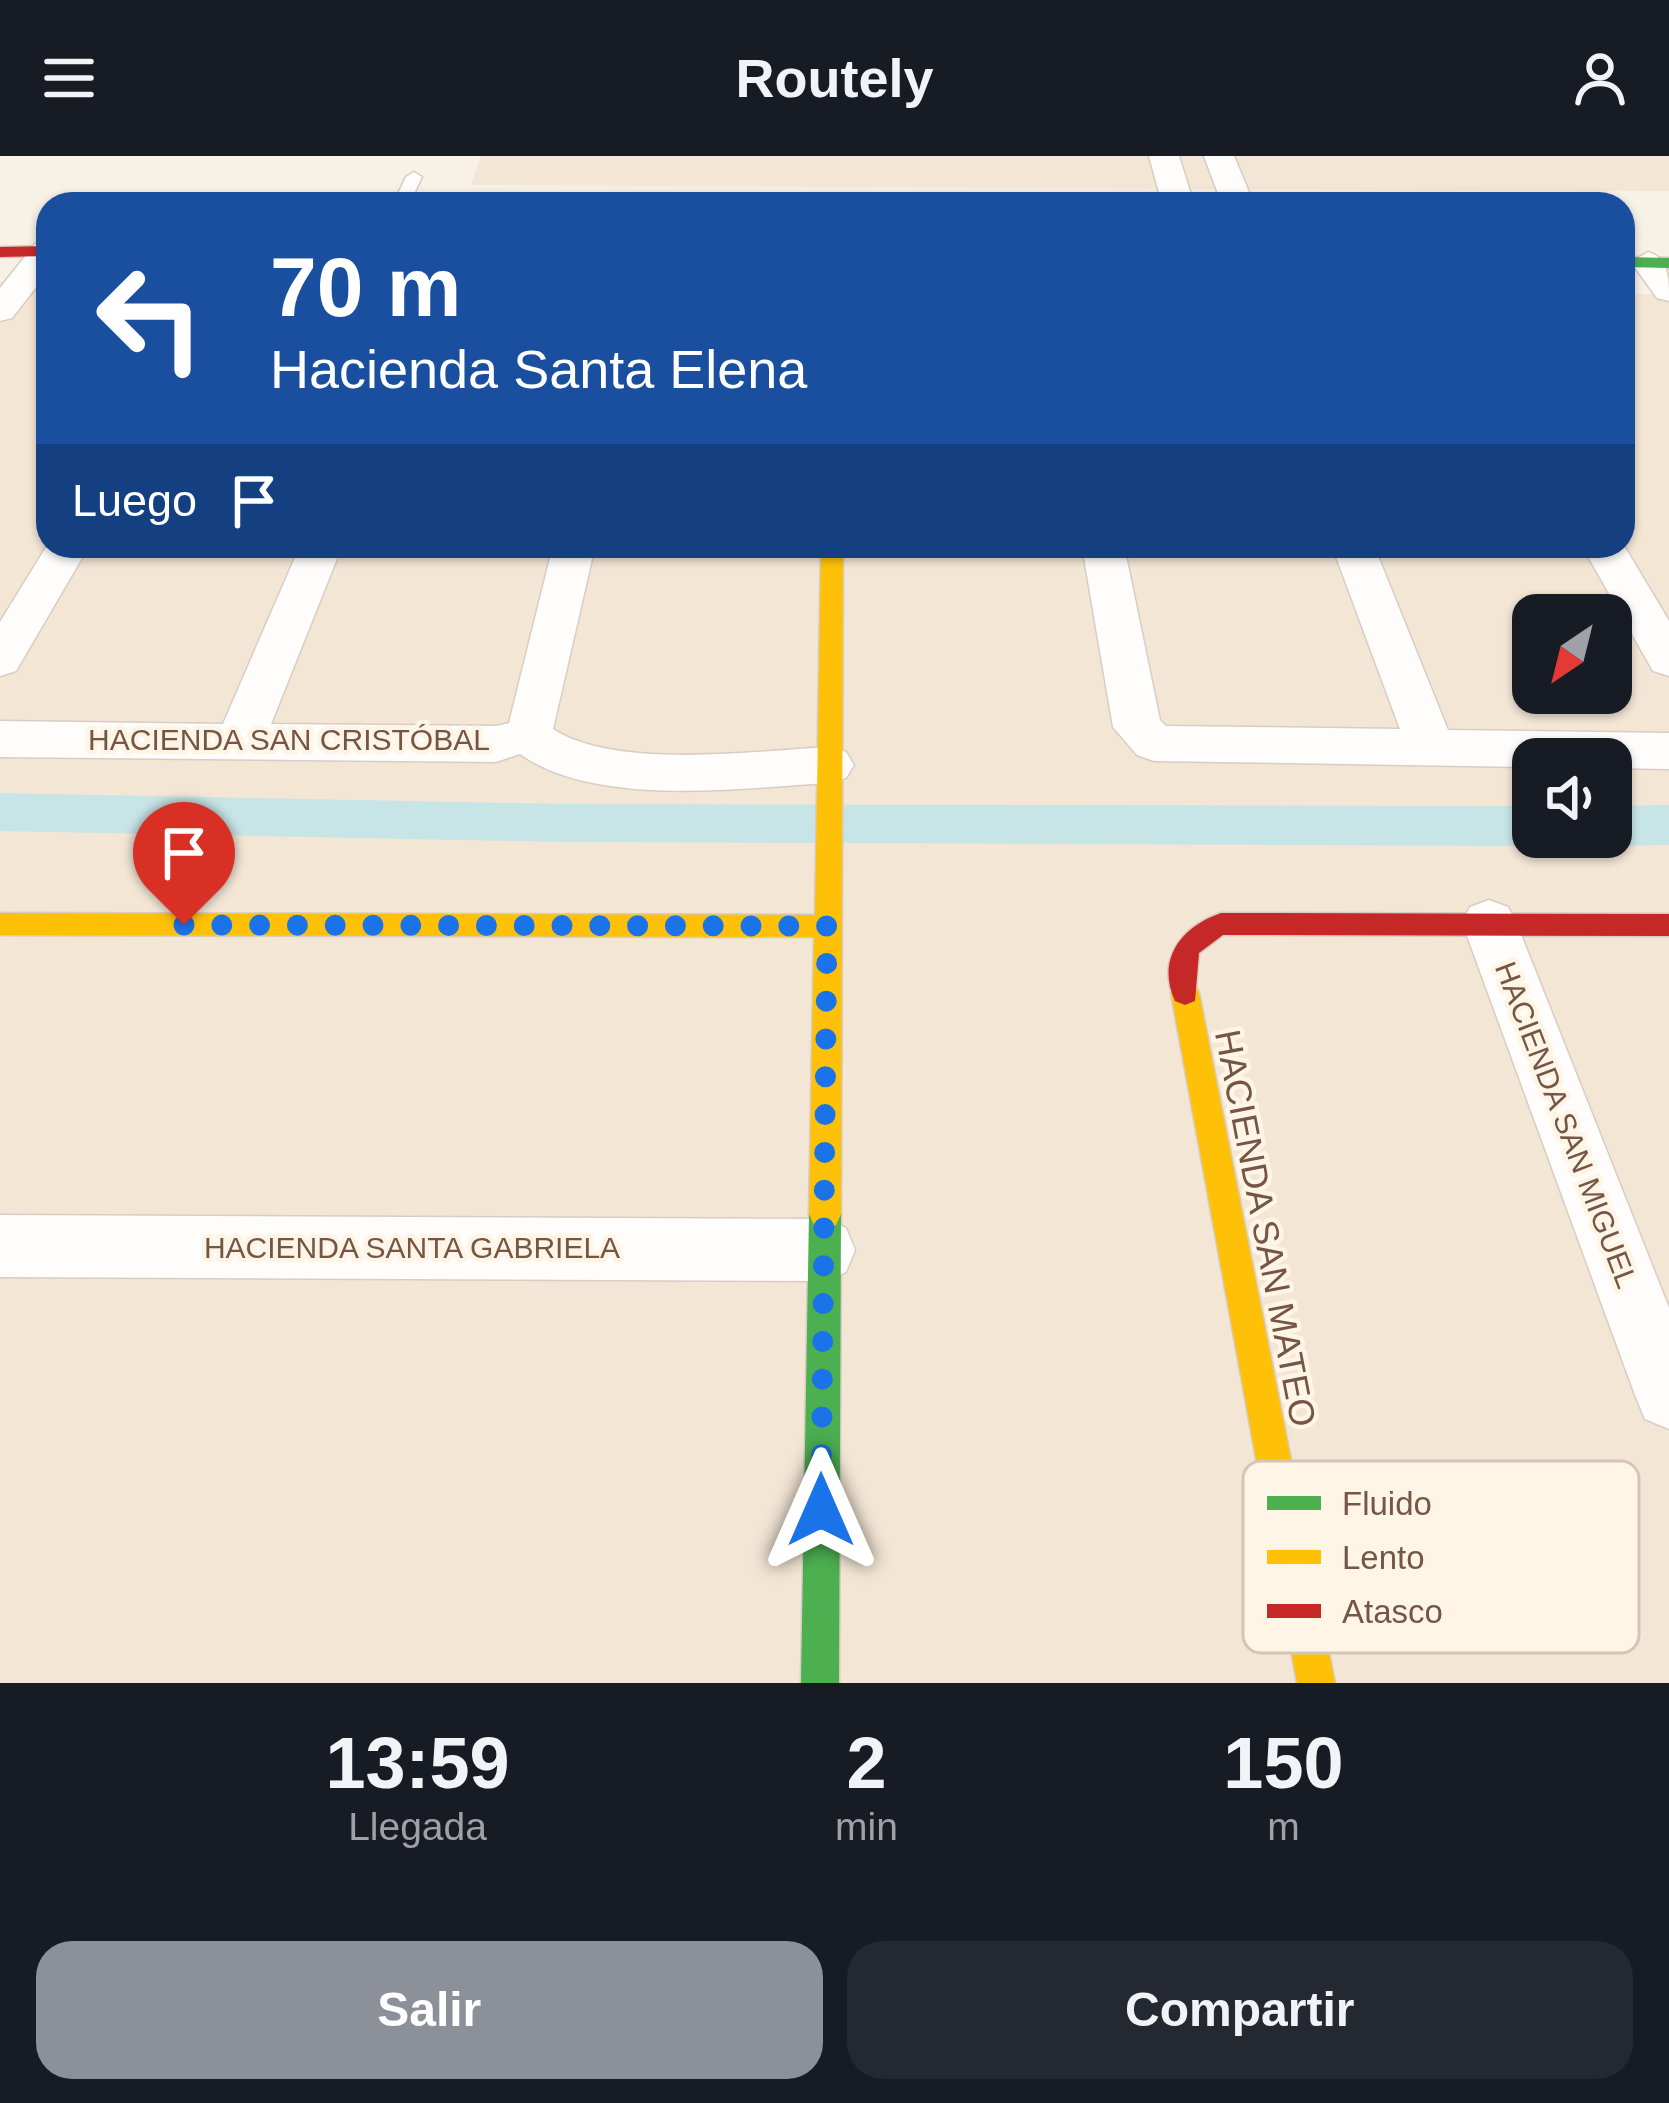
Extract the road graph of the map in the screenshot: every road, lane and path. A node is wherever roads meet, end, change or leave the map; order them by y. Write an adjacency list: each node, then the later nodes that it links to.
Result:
1 (1164, 156): 5 (street)
2 (1219, 156): 6 (street)
3 (414, 177): 4 (lane)
4 (407, 192)
5 (1174, 192)
6 (1233, 192)
7 (36, 251): 8 (street)
8 (0, 252)
9 (1646, 262): 11 (street)
10 (36, 266): 12 (street)
11 (1669, 291)
12 (0, 311)
13 (61, 558): 21 (street)
14 (316, 558): 24 (street)
15 (571, 558): 22 (street, HACIENDA SAN CRISTÓBAL)
16 (832, 558): 27 (street)
17 (1105, 558): 25 (street)
18 (1358, 558): 25 (street)
19 (1611, 558): 20 (street)
20 (1669, 660)
21 (0, 661)
22 (526, 735): 24 (street, HACIENDA SAN CRISTÓBAL); 27 (street)
23 (0, 739): 24 (street, HACIENDA SAN CRISTÓBAL)
24 (241, 739)
25 (1431, 747): 26 (street)
26 (1669, 751)
27 (830, 779): 28 (street)
28 (827, 913): 30 (street); 33 (street)
29 (1490, 922): 31 (street); 34 (street, HACIENDA SAN MIGUEL); 35 (street, HACIENDA SAN MATEO)
30 (0, 924)
31 (1669, 925)
32 (0, 1246): 33 (street, HACIENDA SANTA GABRIELA)
33 (824, 1250): 37 (street)
34 (1669, 1395)
35 (1274, 1461)
36 (1310, 1653): 38 (street, HACIENDA SAN MATEO)
37 (820, 1683)
38 (1316, 1683)

